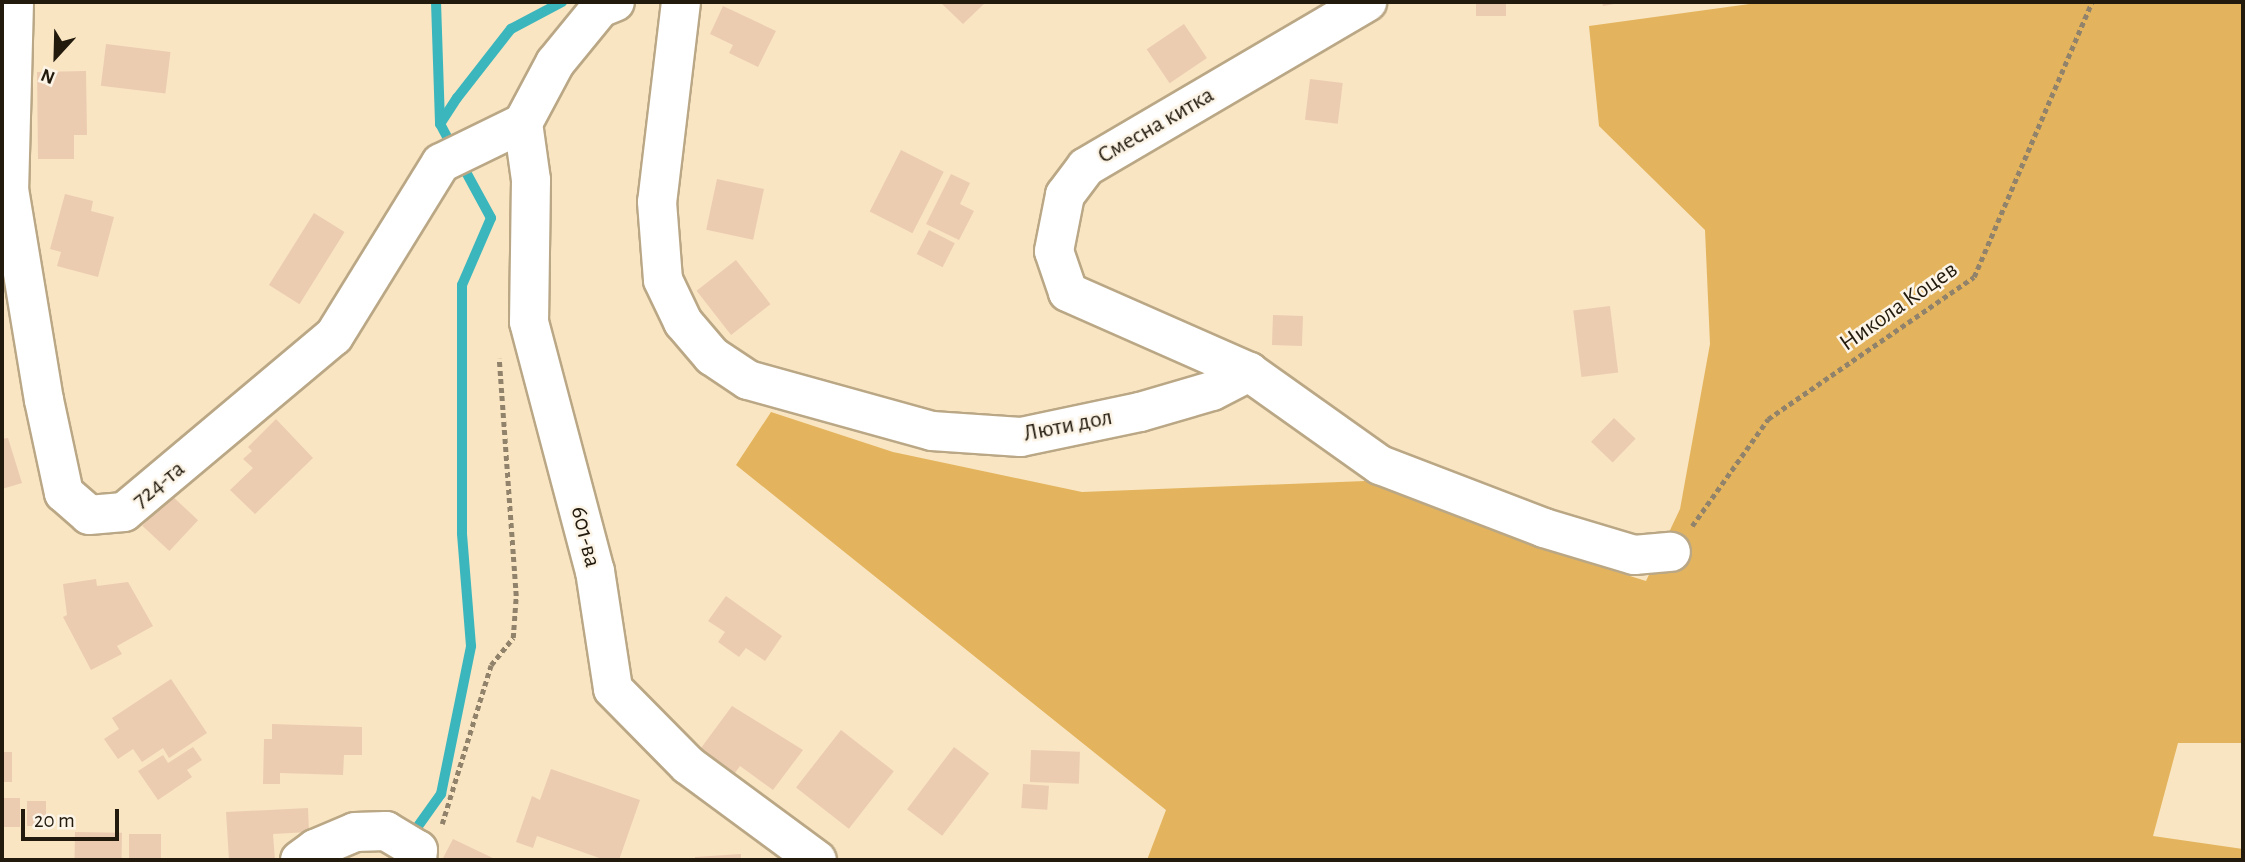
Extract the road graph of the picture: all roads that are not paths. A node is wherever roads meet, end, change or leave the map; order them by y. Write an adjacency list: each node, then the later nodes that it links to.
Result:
1 (14, 2): 5 (street, 724-та)
2 (615, 2): 5 (street)
3 (681, 2): 6 (street, Люти дол)
4 (1367, 2): 6 (street, Смесна китка)
5 (523, 123): 10 (street, 601-ва)
6 (1249, 372): 7 (street)
7 (1671, 552)
8 (418, 855): 9 (street)
9 (300, 860)
10 (817, 860)

